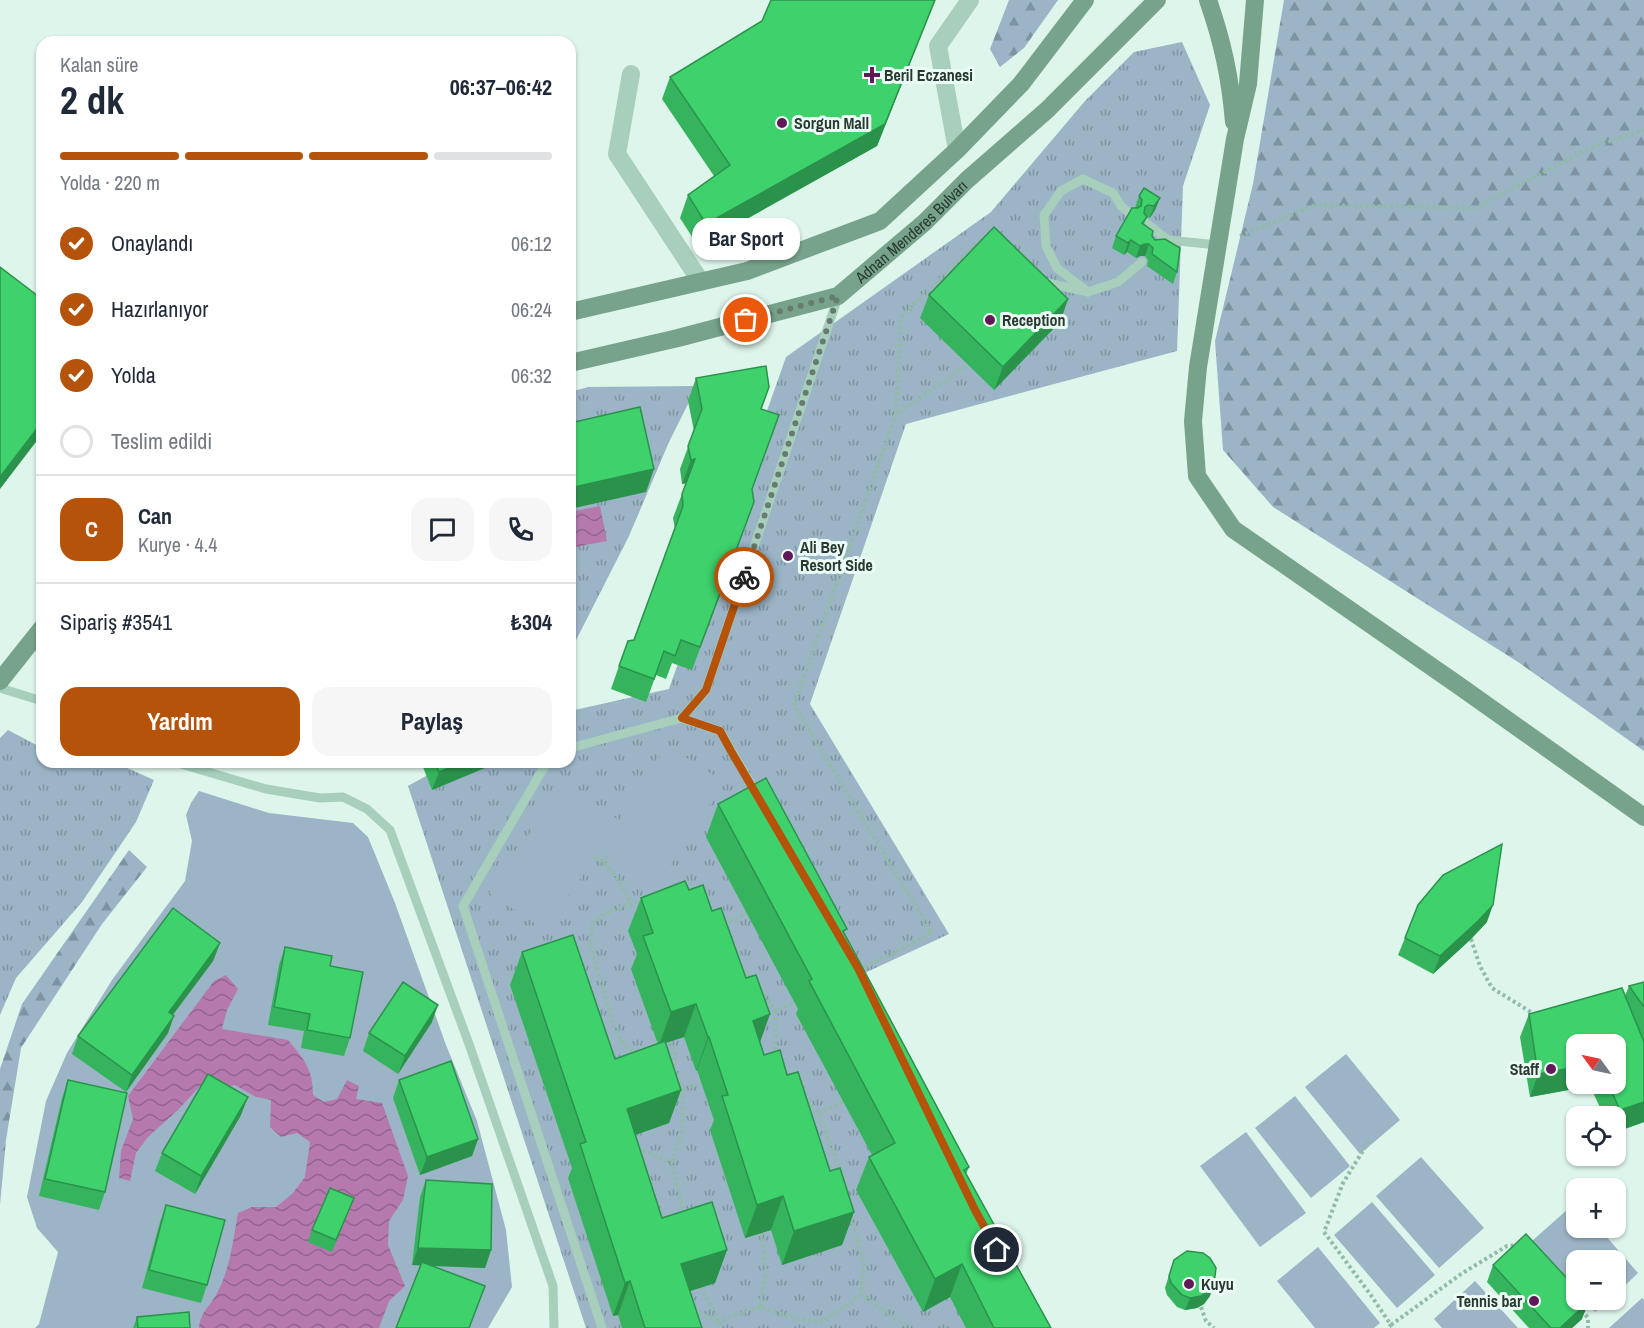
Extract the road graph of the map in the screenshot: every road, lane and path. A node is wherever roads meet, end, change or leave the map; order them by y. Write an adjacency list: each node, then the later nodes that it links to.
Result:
1 (970, 0): 9 (street)
2 (1085, 0): 9 (main road, Adnan Menderes Bulvarı)
3 (1157, 0): 20 (main road, Adnan Menderes Bulvarı)
4 (1208, 0): 8 (main road)
5 (1256, 0): 8 (main road)
6 (631, 74): 17 (street)
7 (1644, 130): 14 (path)
8 (1235, 139): 14 (main road)
9 (957, 150): 17 (main road, Adnan Menderes Bulvarı)
10 (1131, 214): 19 (lane)
11 (1146, 223): 13 (lane)
12 (997, 239): 24 (path)
13 (1168, 240): 14 (lane); 15 (lane)
14 (1218, 245): 34 (main road)
15 (1154, 246)
16 (1142, 262): 19 (lane)
17 (701, 282): 21 (main road, Adnan Menderes Bulvarı)
18 (1048, 283): 19 (lane)
19 (1088, 292)
20 (838, 296): 22 (main road, Adnan Menderes Bulvarı); 29 (lane)
21 (576, 311)
22 (576, 362)
23 (968, 365): 24 (path)
24 (896, 414): 46 (path)
25 (36, 636): 26 (main road)
26 (0, 681)
27 (0, 688): 28 (lane)
28 (36, 699)
29 (682, 718): 30 (lane); 33 (lane)
30 (576, 746)
31 (194, 768): 76 (lane)
32 (544, 768): 77 (lane)
33 (765, 808)
34 (1644, 817)
35 (607, 856): 37 (path)
36 (594, 857): 37 (path)
37 (603, 862): 39 (path)
38 (649, 899): 39 (path)
39 (630, 903): 51 (path)
40 (746, 913): 42 (path)
41 (714, 919): 42 (path)
42 (724, 925): 43 (path)
43 (727, 934)
44 (1471, 939): 49 (path)
45 (736, 960): 48 (path)
46 (849, 975)
47 (807, 996): 48 (path)
48 (776, 1011): 52 (path)
49 (1538, 1017)
50 (670, 1041): 54 (path)
51 (644, 1055)
52 (775, 1060)
53 (663, 1064): 54 (path)
54 (673, 1069): 57 (path)
55 (714, 1079): 57 (path)
56 (797, 1086): 59 (path)
57 (682, 1089): 62 (path)
58 (843, 1102): 59 (path)
59 (818, 1113): 63 (path)
60 (1369, 1141): 75 (path)
61 (629, 1149): 62 (path)
62 (672, 1163): 65 (path)
63 (844, 1185)
64 (849, 1212): 69 (path)
65 (685, 1219)
66 (761, 1233): 70 (path)
67 (1520, 1245): 75 (path)
68 (700, 1287): 74 (path)
69 (861, 1295): 70 (path); 79 (path)
70 (760, 1307): 74 (path)
71 (1201, 1307): 80 (path)
72 (687, 1309): 74 (path)
73 (1582, 1310): 81 (path)
74 (719, 1321): 78 (path)
75 (1389, 1326)
76 (554, 1328)
77 (602, 1328)
78 (722, 1328)
79 (910, 1328)
80 (1214, 1328)
81 (1588, 1328)

